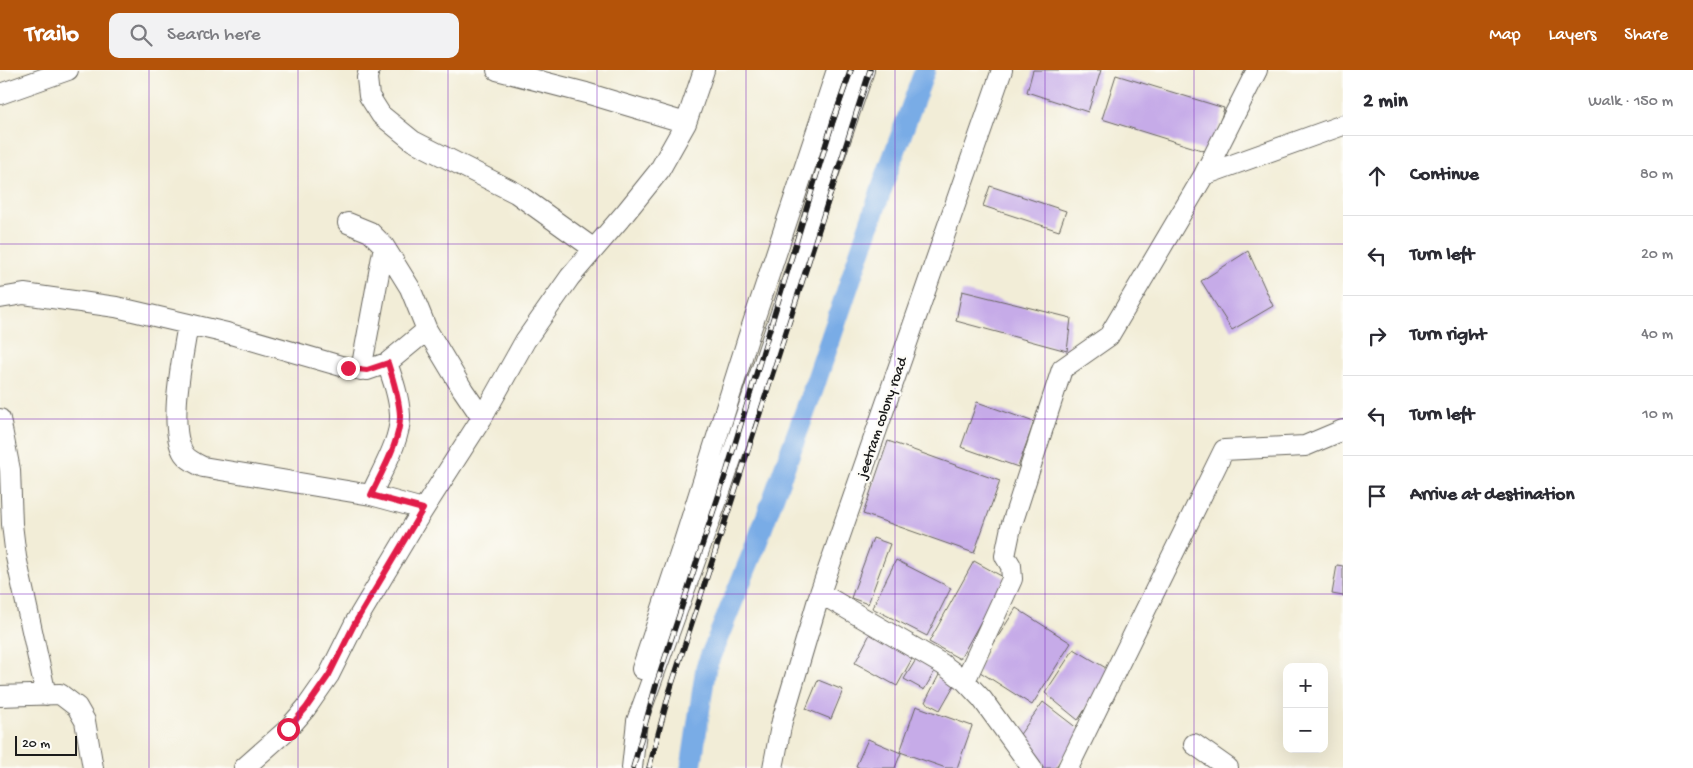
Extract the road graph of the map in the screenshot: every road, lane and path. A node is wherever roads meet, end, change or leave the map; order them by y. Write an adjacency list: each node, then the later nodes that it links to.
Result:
1 (68, 70): 9 (street)
2 (369, 70): 15 (street)
3 (704, 70): 10 (street)
4 (837, 70): 33 (street)
5 (864, 70): 34 (street)
6 (1002, 70): 26 (street, jeetram colony road)
7 (1257, 70): 12 (street)
8 (508, 71): 10 (street)
9 (0, 94)
10 (686, 123): 15 (street)
11 (1343, 125): 12 (street)
12 (1204, 176): 27 (street)
13 (348, 223): 14 (street)
14 (384, 246): 18 (street); 20 (street)
15 (594, 250): 21 (street)
16 (0, 298): 17 (street)
17 (188, 324): 20 (street); 24 (street)
18 (427, 330): 19 (street); 21 (street)
19 (388, 363): 20 (street); 24 (street)
20 (361, 370)
21 (482, 418): 25 (street)
22 (0, 419): 28 (street)
23 (1343, 430): 37 (street)
24 (371, 495): 25 (street)
25 (423, 509): 32 (street)
26 (820, 593): 27 (street); 35 (street, jeetram colony road)
27 (965, 681): 36 (street)
28 (46, 694): 29 (street); 31 (street)
29 (0, 696)
30 (1194, 744): 38 (street)
31 (92, 768)
32 (244, 768)
33 (618, 768)
34 (632, 768)
35 (773, 768)
36 (1032, 768)
37 (1068, 768)
38 (1228, 768)

